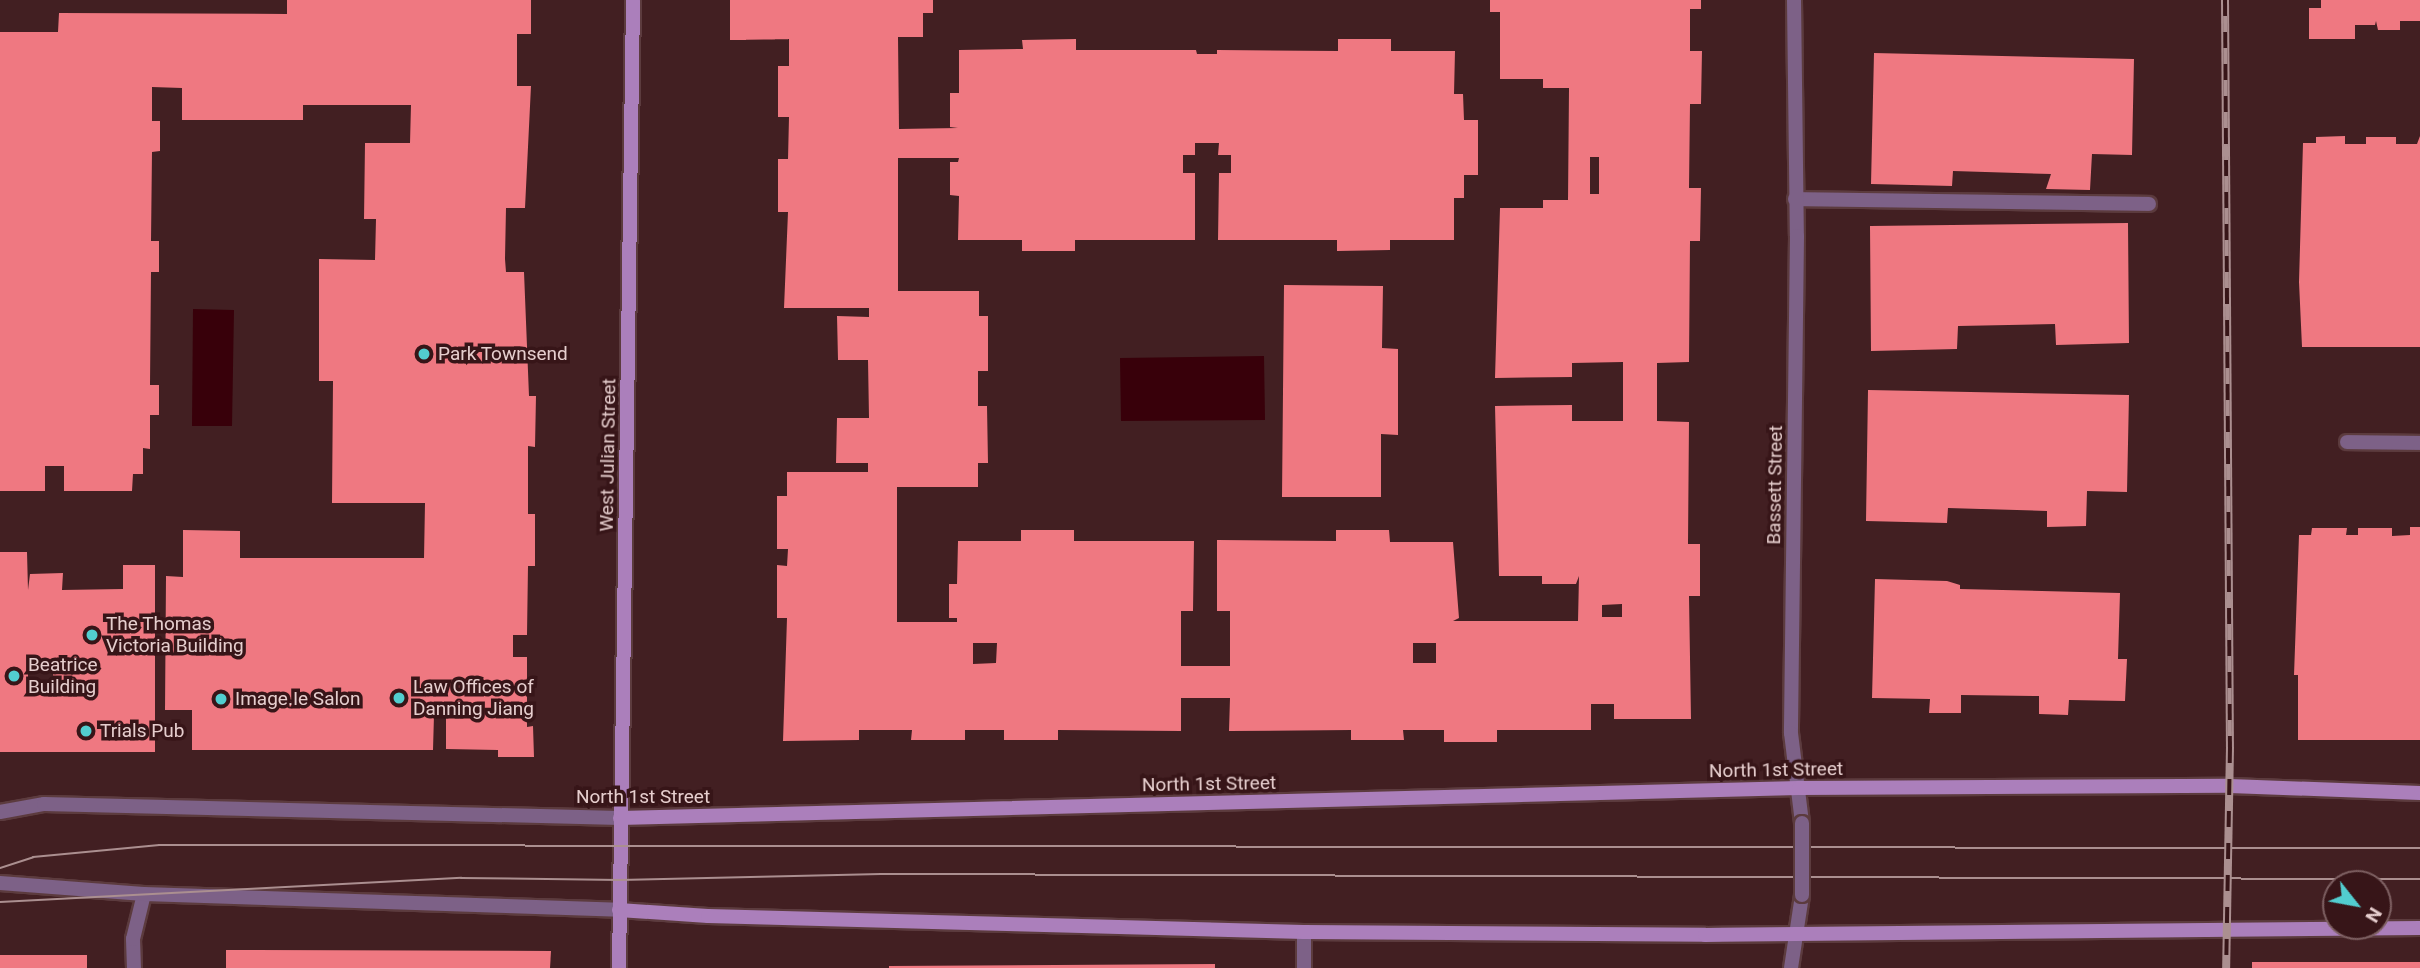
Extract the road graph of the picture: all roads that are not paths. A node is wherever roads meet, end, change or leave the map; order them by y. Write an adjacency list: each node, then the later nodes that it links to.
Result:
1 (633, 0): 10 (main road, West Julian Street)
2 (1794, 0): 3 (street, Bassett Street)
3 (1796, 199): 4 (street); 7 (street, Bassett Street)
4 (2149, 204)
5 (2347, 442): 6 (street)
6 (2420, 443)
7 (1799, 788): 8 (main road, North 1st Street); 10 (main road, North 1st Street); 16 (street, Bassett Street, bridge)
8 (2420, 793)
9 (0, 812): 10 (street, North 1st Street)
10 (620, 818): 13 (main road, West Julian Street)
11 (0, 883): 12 (street)
12 (144, 894): 13 (street); 17 (street)
13 (618, 910): 15 (main road); 18 (main road, West Julian Street)
14 (2420, 928): 16 (main road)
15 (1304, 932): 16 (main road); 19 (street)
16 (1797, 933): 20 (street, Bassett Street)
17 (134, 968)
18 (619, 968)
19 (1304, 968)
20 (1791, 968)

